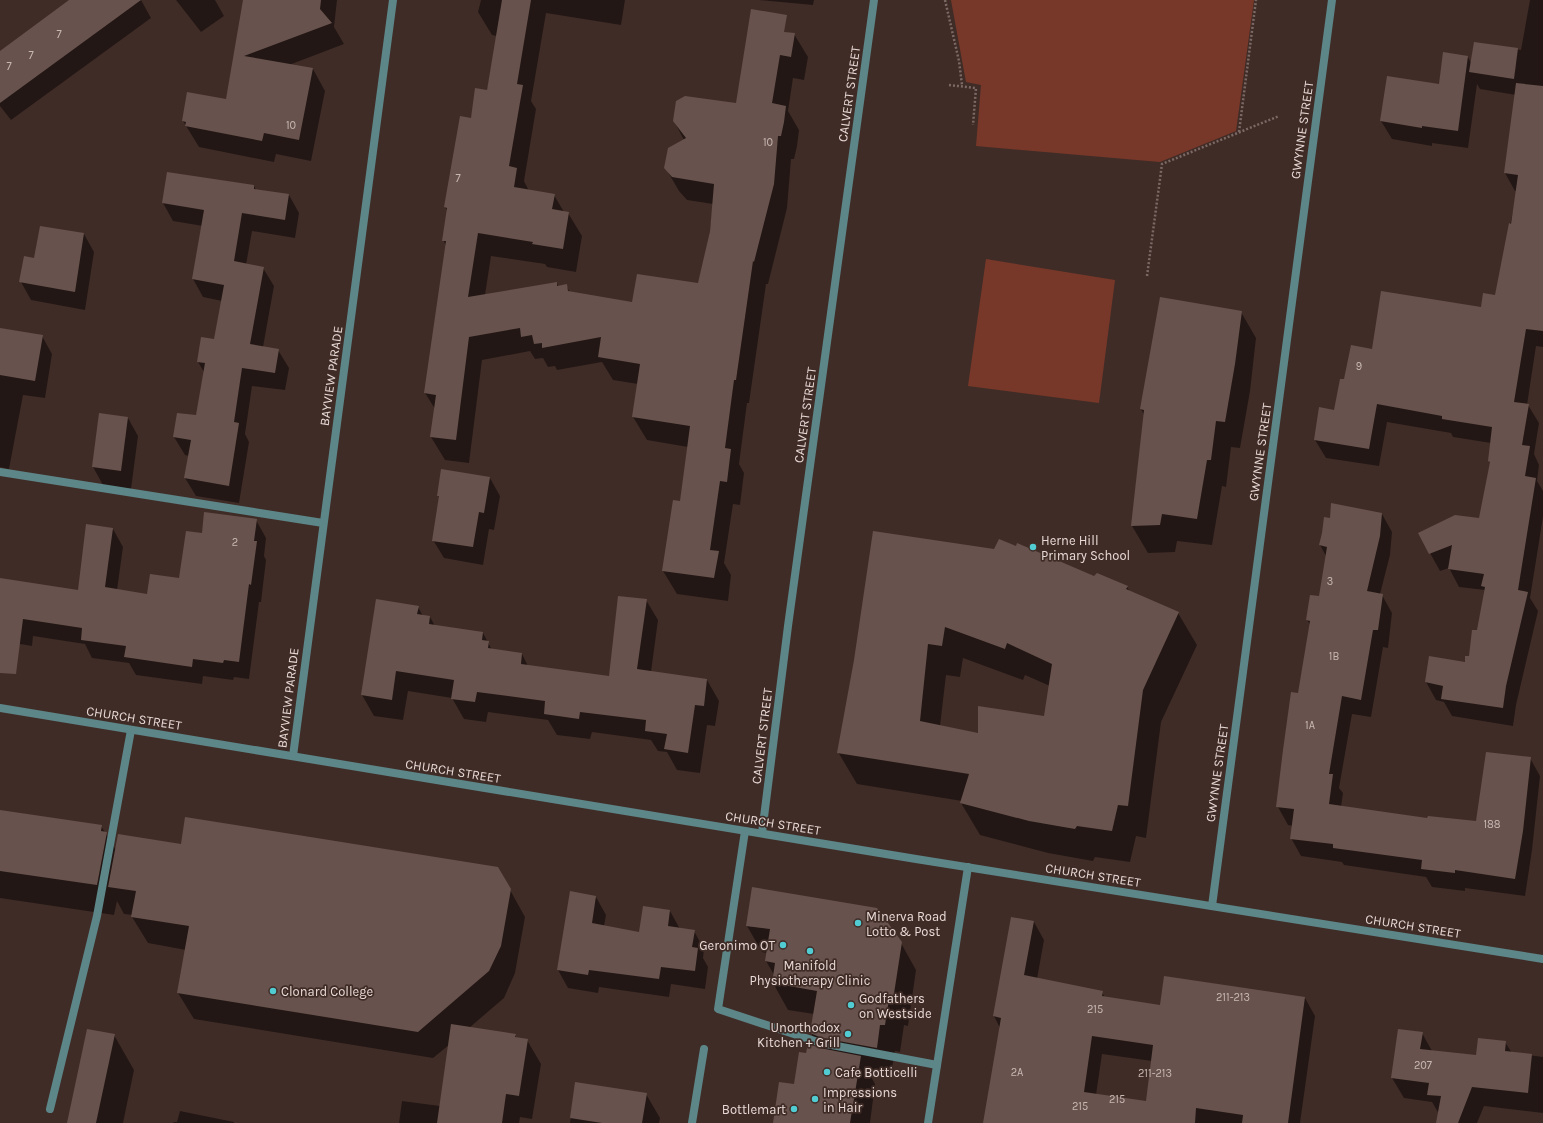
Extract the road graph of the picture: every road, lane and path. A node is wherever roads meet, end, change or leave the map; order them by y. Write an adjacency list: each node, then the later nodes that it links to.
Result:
1 (393, 0): 13 (street, BAYVIEW PARADE)
2 (874, 0): 18 (street, CALVERT STREET)
3 (945, 0): 7 (path)
4 (1256, 0): 10 (path)
5 (1332, 0): 20 (street, GWYNNE STREET)
6 (949, 85): 7 (path)
7 (962, 85): 9 (path)
8 (1279, 116): 10 (path)
9 (973, 125)
10 (1239, 132): 11 (path)
11 (1147, 276)
12 (0, 472): 13 (street)
13 (323, 523): 16 (street, BAYVIEW PARADE)
14 (0, 708): 15 (street, CHURCH STREET)
15 (130, 730): 16 (street, CHURCH STREET); 24 (street)
16 (293, 756): 17 (street, CHURCH STREET)
17 (745, 831): 18 (street, CHURCH STREET); 23 (street)
18 (762, 833): 19 (street, CHURCH STREET)
19 (968, 868): 20 (street, CHURCH STREET); 23 (street)
20 (1212, 906): 21 (street, CHURCH STREET)
21 (1543, 959)
22 (704, 1048): 25 (street)
23 (937, 1065): 26 (street)
24 (50, 1109)
25 (692, 1123)
26 (928, 1123)

